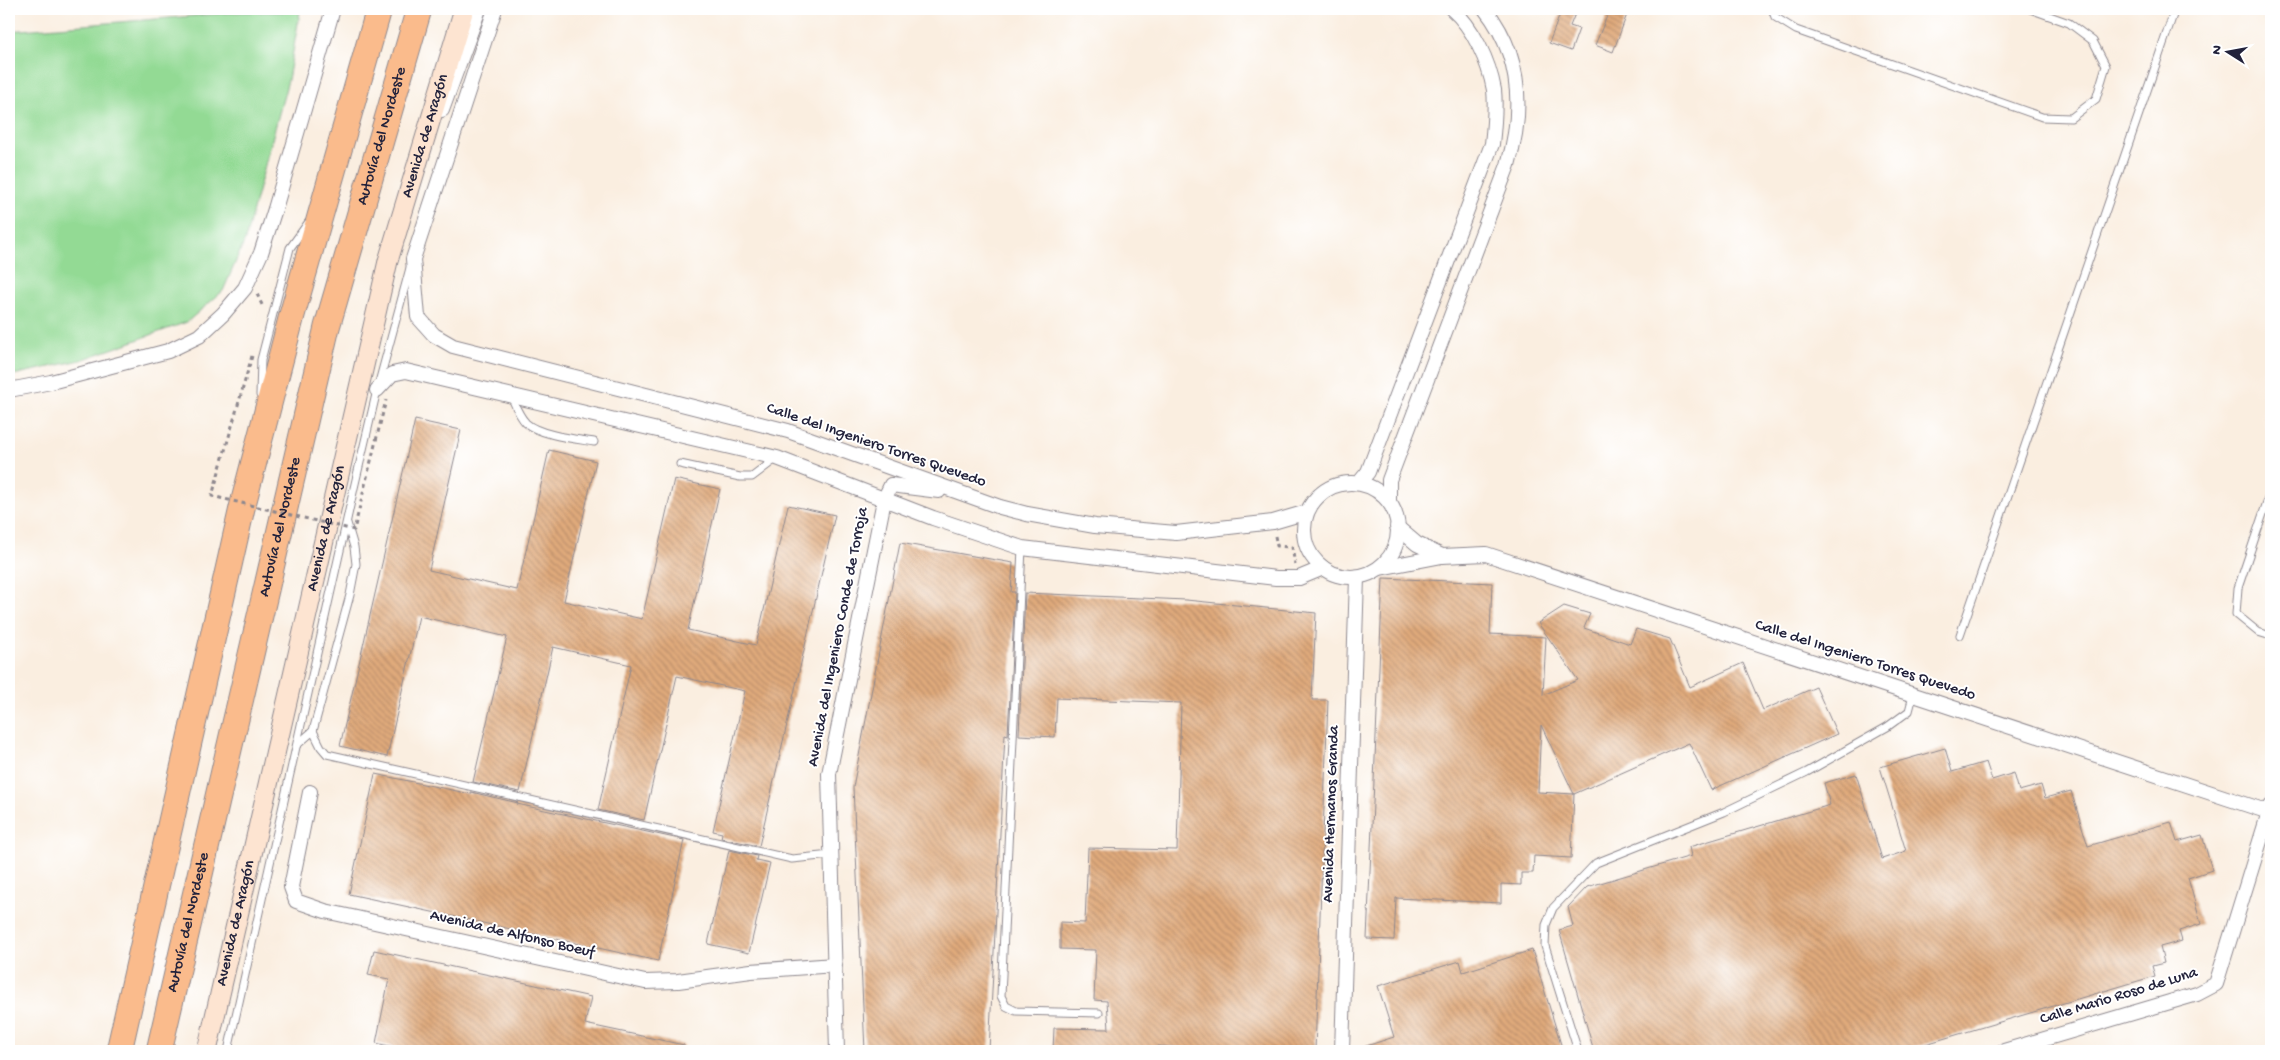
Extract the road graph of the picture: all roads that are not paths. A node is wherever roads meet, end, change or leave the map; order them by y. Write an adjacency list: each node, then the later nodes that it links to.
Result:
1 (332, 9): 14 (street)
2 (379, 9): 43 (highway)
3 (419, 9): 44 (highway, Autovía del Nordeste)
4 (464, 9): 13 (street, Avenida de Aragón)
5 (478, 9): 13 (street)
6 (495, 9): 12 (street)
7 (1452, 9): 20 (street)
8 (1485, 9): 24 (street)
9 (1772, 9): 10 (lane)
10 (2030, 9)
11 (2175, 9): 33 (lane)
12 (413, 259): 15 (lane); 22 (street, Calle del Ingeniero Torres Quevedo)
13 (388, 261): 45 (street, Avenida de Aragón)
14 (9, 390)
15 (382, 395): 16 (street); 26 (lane)
16 (510, 396): 17 (lane); 18 (street)
17 (594, 442)
18 (776, 458): 19 (lane); 23 (street)
19 (680, 464)
20 (1359, 483): 24 (street); 25 (street)
21 (2271, 490): 34 (lane)
22 (964, 494): 23 (street); 25 (street, Calle del Ingeniero Torres Quevedo)
23 (884, 500): 28 (street); 40 (street, Avenida del Ingeniero Conde de Torroja)
24 (1389, 502): 27 (street)
25 (1307, 512): 30 (street)
26 (346, 522): 36 (lane); 37 (lane)
27 (1397, 527): 29 (street, Calle del Ingeniero Torres Quevedo); 31 (street)
28 (1022, 548): 30 (street); 42 (lane)
29 (1442, 556): 31 (street, Calle del Ingeniero Torres Quevedo); 35 (street, Calle del Ingeniero Torres Quevedo)
30 (1323, 568): 32 (street)
31 (1380, 568): 32 (street)
32 (1357, 577): 48 (street, Avenida Hermanos Granda)
33 (1960, 635)
34 (2271, 636)
35 (1913, 696): 39 (street, Calle del Ingeniero Torres Quevedo); 49 (lane)
36 (314, 731): 37 (lane); 40 (lane)
37 (298, 744): 46 (lane)
38 (310, 792): 41 (street, Avenida de Alfonso Boeuf)
39 (2270, 809): 50 (street, Calle Mario Roso de Luna)
40 (831, 855): 41 (street, Avenida del Ingeniero Conde de Torroja)
41 (835, 965): 47 (street, Avenida del Ingeniero Conde de Torroja)
42 (1099, 1013)
43 (119, 1051)
44 (159, 1051)
45 (207, 1051)
46 (228, 1051)
47 (837, 1051)
48 (1342, 1051)
49 (1578, 1051)
50 (2004, 1051)

